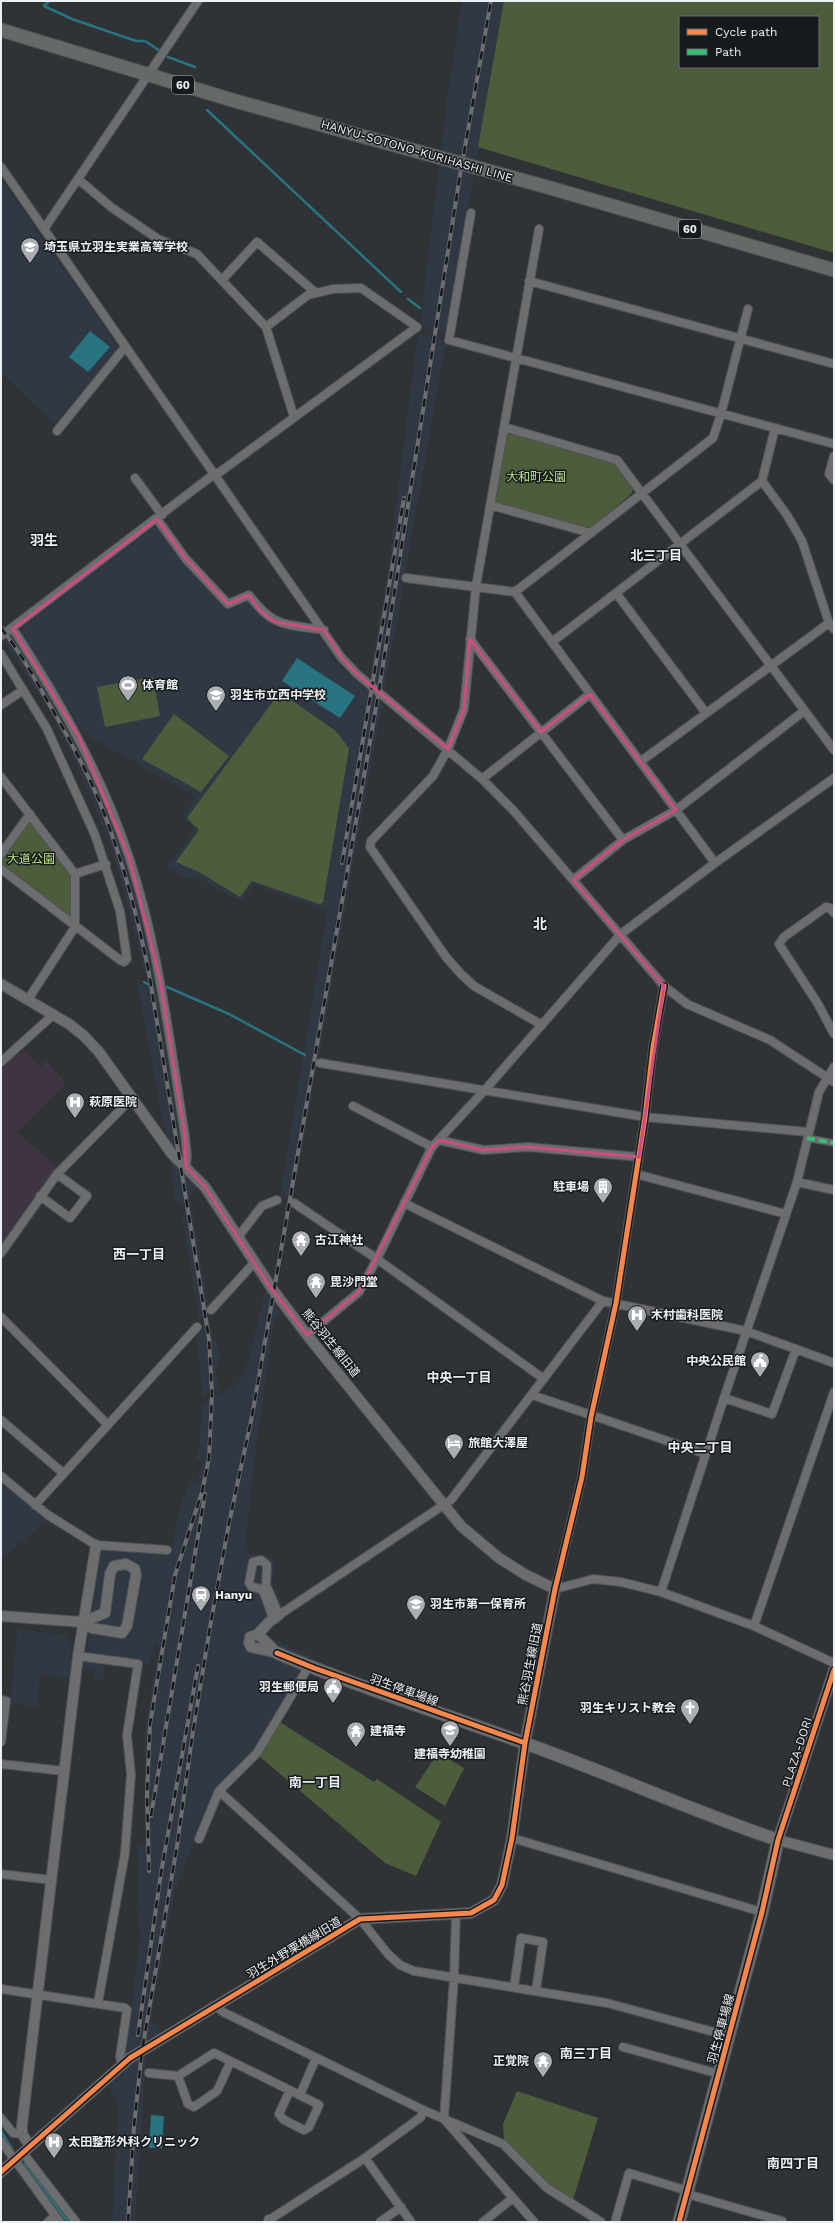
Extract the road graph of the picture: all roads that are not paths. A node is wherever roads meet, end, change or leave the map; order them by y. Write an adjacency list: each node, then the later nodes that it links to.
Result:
1 (198, 1): 3 (street)
2 (1, 30): 3 (main road, HANYU-SOTONO-KURIHASHI LINE / 60)
3 (148, 75): 5 (street); 9 (main road, HANYU-SOTONO-KURIHASHI LINE / 60, bridge)
4 (1, 167): 7 (street)
5 (78, 179): 7 (street); 10 (street)
6 (472, 213): 17 (street)
7 (44, 229): 16 (street)
8 (539, 229): 11 (street)
9 (834, 270)
10 (222, 280): 12 (street); 14 (street)
11 (529, 280): 15 (street); 17 (street)
12 (316, 293): 14 (street); 20 (street)
13 (748, 309): 15 (street)
14 (266, 327): 20 (street)
15 (741, 339): 18 (street); 19 (street)
16 (125, 347): 23 (street); 26 (street)
17 (516, 358): 19 (street); 21 (street)
18 (834, 364)
19 (721, 414): 22 (street); 30 (street)
20 (294, 417): 26 (street)
21 (504, 428): 30 (street); 31 (street)
22 (775, 428): 24 (street); 29 (street)
23 (57, 431)
24 (834, 444)
25 (834, 456): 28 (street)
26 (213, 475): 32 (street); 41 (street)
27 (134, 478): 32 (street)
28 (834, 480)
29 (762, 481): 34 (street); 39 (street)
30 (642, 492): 33 (street); 34 (street)
31 (490, 505): 33 (street); 36 (street)
32 (160, 517): 40 (street); 41 (street)
33 (591, 533): 37 (street)
34 (680, 544): 38 (street); 46 (street)
35 (406, 578): 36 (street)
36 (476, 586): 37 (street); 43 (street)
37 (515, 592): 44 (street)
38 (616, 593): 44 (street); 51 (street)
39 (832, 626): 46 (street)
40 (13, 628): 42 (street); 91 (street)
41 (324, 630): 53 (street)
42 (1, 636)
43 (470, 639): 52 (street); 53 (street)
44 (552, 642): 48 (street)
45 (1, 654): 47 (street)
46 (770, 666): 50 (street); 51 (street)
47 (23, 690): 49 (street); 64 (street)
48 (590, 694): 52 (street); 55 (street)
49 (1, 705)
50 (804, 711): 54 (street); 59 (street)
51 (706, 712): 55 (street)
52 (541, 732): 58 (street); 61 (street)
53 (448, 749): 58 (street); 75 (street)
54 (834, 750)
55 (640, 762): 59 (street)
56 (1, 777): 60 (street)
57 (834, 778): 63 (street)
58 (482, 779): 67 (street)
59 (676, 810): 61 (street); 63 (street)
60 (30, 814): 62 (street); 66 (street)
61 (623, 840): 67 (street)
62 (1, 854)
63 (715, 863): 70 (street)
64 (106, 864): 66 (street); 69 (street)
65 (1, 870): 69 (street)
66 (75, 874): 69 (street)
67 (573, 880): 70 (street)
68 (834, 913): 76 (street)
69 (75, 927): 73 (street)
70 (621, 934): 72 (street); 75 (street)
71 (1, 984): 73 (street, 熊谷羽生線旧道)
72 (664, 986): 81 (street); 85 (street)
73 (29, 998): 74 (street, 熊谷羽生線旧道)
74 (54, 1014): 77 (street); 83 (street, 熊谷羽生線旧道)
75 (542, 1025): 82 (street)
76 (834, 1034)
77 (4, 1054): 78 (street)
78 (1, 1062)
79 (320, 1063): 82 (street)
80 (834, 1068): 81 (street)
81 (831, 1080): 86 (street)
82 (484, 1091): 85 (street); 87 (street)
83 (132, 1098): 91 (street, 熊谷羽生線旧道); 92 (street)
84 (353, 1106): 89 (street)
85 (645, 1117): 86 (street); 90 (street)
86 (808, 1135): 88 (street); 94 (street)
87 (439, 1140): 89 (street); 90 (street)
88 (834, 1143)
89 (432, 1147): 99 (street)
90 (639, 1157): 93 (street)
91 (186, 1167): 101 (street, 熊谷羽生線旧道)
92 (57, 1174): 96 (street); 96 (street)
93 (636, 1174): 100 (street); 106 (street)
94 (797, 1182): 95 (street); 100 (street)
95 (834, 1190)
96 (40, 1196): 102 (street)
97 (277, 1200): 101 (street)
98 (294, 1203): 103 (street)
99 (404, 1203): 103 (street); 105 (street)
100 (786, 1214): 110 (street)
101 (238, 1237): 104 (street, 熊谷羽生線旧道)
102 (1, 1254)
103 (377, 1259): 111 (street); 114 (street)
104 (254, 1263): 107 (street); 111 (street, 熊谷羽生線旧道)
105 (603, 1301): 106 (street); 114 (street)
106 (616, 1303): 110 (street); 118 (street)
107 (211, 1310)
108 (1, 1317): 120 (street)
109 (197, 1327): 120 (street)
110 (746, 1331): 112 (street); 117 (street)
111 (306, 1335): 125 (street, 熊谷羽生線旧道)
112 (796, 1349): 113 (street); 117 (street)
113 (834, 1363)
114 (544, 1379): 116 (street)
115 (834, 1392): 133 (street)
116 (532, 1395): 118 (street); 125 (street)
117 (724, 1398): 121 (street)
118 (591, 1417): 121 (street); 128 (street)
119 (1, 1420): 122 (street)
120 (108, 1425): 122 (street)
121 (706, 1454): 129 (street)
122 (63, 1473): 124 (street)
123 (1, 1476): 124 (street)
124 (35, 1504): 126 (street)
125 (443, 1505): 128 (street, 熊谷羽生線旧道); 131 (street)
126 (96, 1545): 127 (street); 132 (street)
127 (167, 1550)
128 (555, 1589): 129 (street); 141 (street, 熊谷羽生線旧道)
129 (661, 1592): 133 (street)
130 (1, 1616): 132 (street)
131 (276, 1616): 131 (street); 134 (street)
132 (82, 1622): 132 (street); 135 (street)
133 (754, 1626): 136 (street)
134 (277, 1653): 137 (main road, 羽生停車場線)
135 (78, 1656): 143 (street); 159 (street)
136 (834, 1663)
137 (309, 1666): 141 (main road, 羽生停車場線); 144 (street)
138 (834, 1670): 147 (street, PLAZA-DORI)
139 (1, 1700): 140 (street)
140 (1, 1742)
141 (525, 1743): 145 (street, 羽生外野栗橋線旧道); 147 (main road, 羽生停車場線)
142 (1, 1764): 143 (street)
143 (64, 1771): 150 (street)
144 (218, 1791): 146 (street); 153 (street)
145 (512, 1838): 151 (street); 152 (street, 羽生外野栗橋線旧道)
146 (199, 1839)
147 (778, 1840): 148 (street); 151 (main road, 羽生停車場線)
148 (834, 1855)
149 (1, 1874): 150 (street)
150 (51, 1880): 158 (street)
151 (762, 1912): 161 (main road, 羽生停車場線)
152 (456, 1914): 153 (street, 羽生外野栗橋線旧道); 154 (street)
153 (360, 1919): 154 (street); 160 (street, 羽生外野栗橋線旧道)
154 (454, 1977): 155 (street); 173 (street)
155 (514, 1987): 157 (street); 157 (street)
156 (1, 1989): 158 (street)
157 (536, 1991): 161 (street)
158 (37, 1994): 159 (street); 174 (street)
159 (98, 2003): 165 (street)
160 (217, 2007): 163 (street); 165 (street, 羽生外野栗橋線旧道)
161 (729, 2036): 167 (main road, 羽生停車場線)
162 (623, 2047): 167 (street)
163 (316, 2058): 170 (street); 171 (street)
164 (231, 2061): 168 (street); 168 (street); 169 (street)
165 (122, 2064): 176 (street, 羽生外野栗橋線旧道)
166 (149, 2073): 168 (street)
167 (719, 2074): 180 (main road, 羽生停車場線)
168 (178, 2076)
169 (290, 2090): 170 (street); 170 (street)
170 (300, 2095)
171 (423, 2110): 173 (street); 177 (street)
172 (1, 2118): 174 (street)
173 (444, 2119): 181 (street); 192 (street)
174 (22, 2134): 176 (street)
175 (1, 2141): 178 (street)
176 (27, 2149): 178 (street, 羽生外野栗橋線旧道); 187 (street)
177 (365, 2158): 182 (street); 184 (street)
178 (13, 2160): 179 (street, 羽生外野栗橋線旧道); 183 (street)
179 (1, 2172)
180 (687, 2193): 185 (street); 193 (street); 194 (main road, 羽生停車場線)
181 (513, 2198): 190 (street); 191 (street)
182 (401, 2207): 188 (street); 189 (street)
183 (58, 2219): 186 (street)
184 (270, 2221)
185 (782, 2221)
186 (48, 2222)
187 (76, 2222)
188 (380, 2222)
189 (411, 2222)
190 (483, 2222)
191 (534, 2222)
192 (601, 2222)
193 (615, 2222)
194 (679, 2222)

